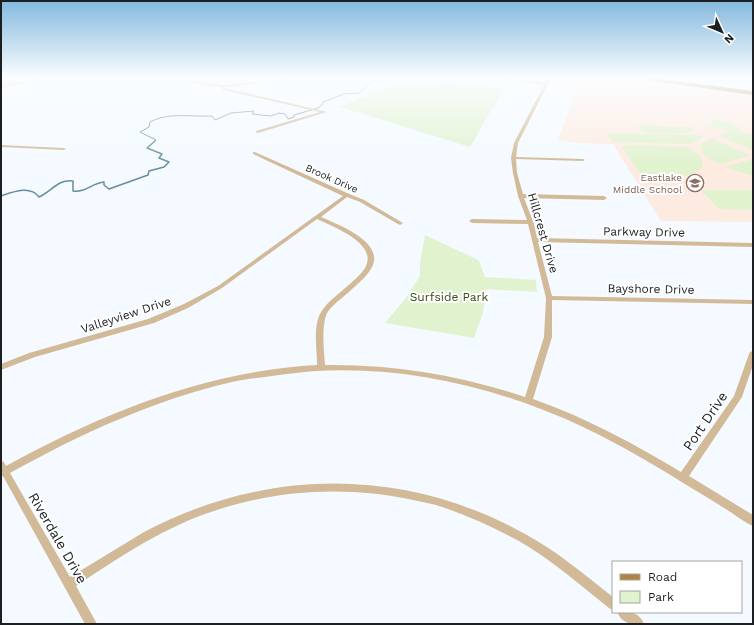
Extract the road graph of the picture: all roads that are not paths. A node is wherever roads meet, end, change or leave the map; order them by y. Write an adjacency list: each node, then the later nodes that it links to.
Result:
1 (305, 107): 3 (street)
2 (534, 107): 7 (street, Hillcrest Drive)
3 (258, 132)
4 (1, 146): 5 (street)
5 (64, 149)
6 (255, 152): 9 (street, Brook Drive)
7 (513, 158): 8 (street); 10 (street, Hillcrest Drive)
8 (583, 160)
9 (347, 195): 12 (street, Valleyview Drive); 15 (street, Brook Drive)
10 (521, 196): 11 (street); 14 (street, Hillcrest Drive)
11 (604, 198)
12 (317, 217): 21 (street, Valleyview Drive); 22 (street)
13 (472, 221): 14 (street)
14 (530, 222): 16 (street, Hillcrest Drive)
15 (400, 223)
16 (534, 240): 17 (street, Parkway Drive); 18 (street, Hillcrest Drive)
17 (753, 245)
18 (549, 298): 19 (street, Bayshore Drive); 23 (street, Hillcrest Drive)
19 (753, 302)
20 (753, 354): 25 (street, Port Drive)
21 (1, 367)
22 (321, 368): 23 (street); 24 (street)
23 (528, 401): 25 (street)
24 (2, 470): 27 (street, Riverdale Drive)
25 (683, 477): 26 (street)
26 (753, 521)
27 (69, 584): 28 (street); 30 (street, Riverdale Drive)
28 (612, 603)
29 (624, 613): 31 (street)
30 (91, 624)
31 (638, 624)

